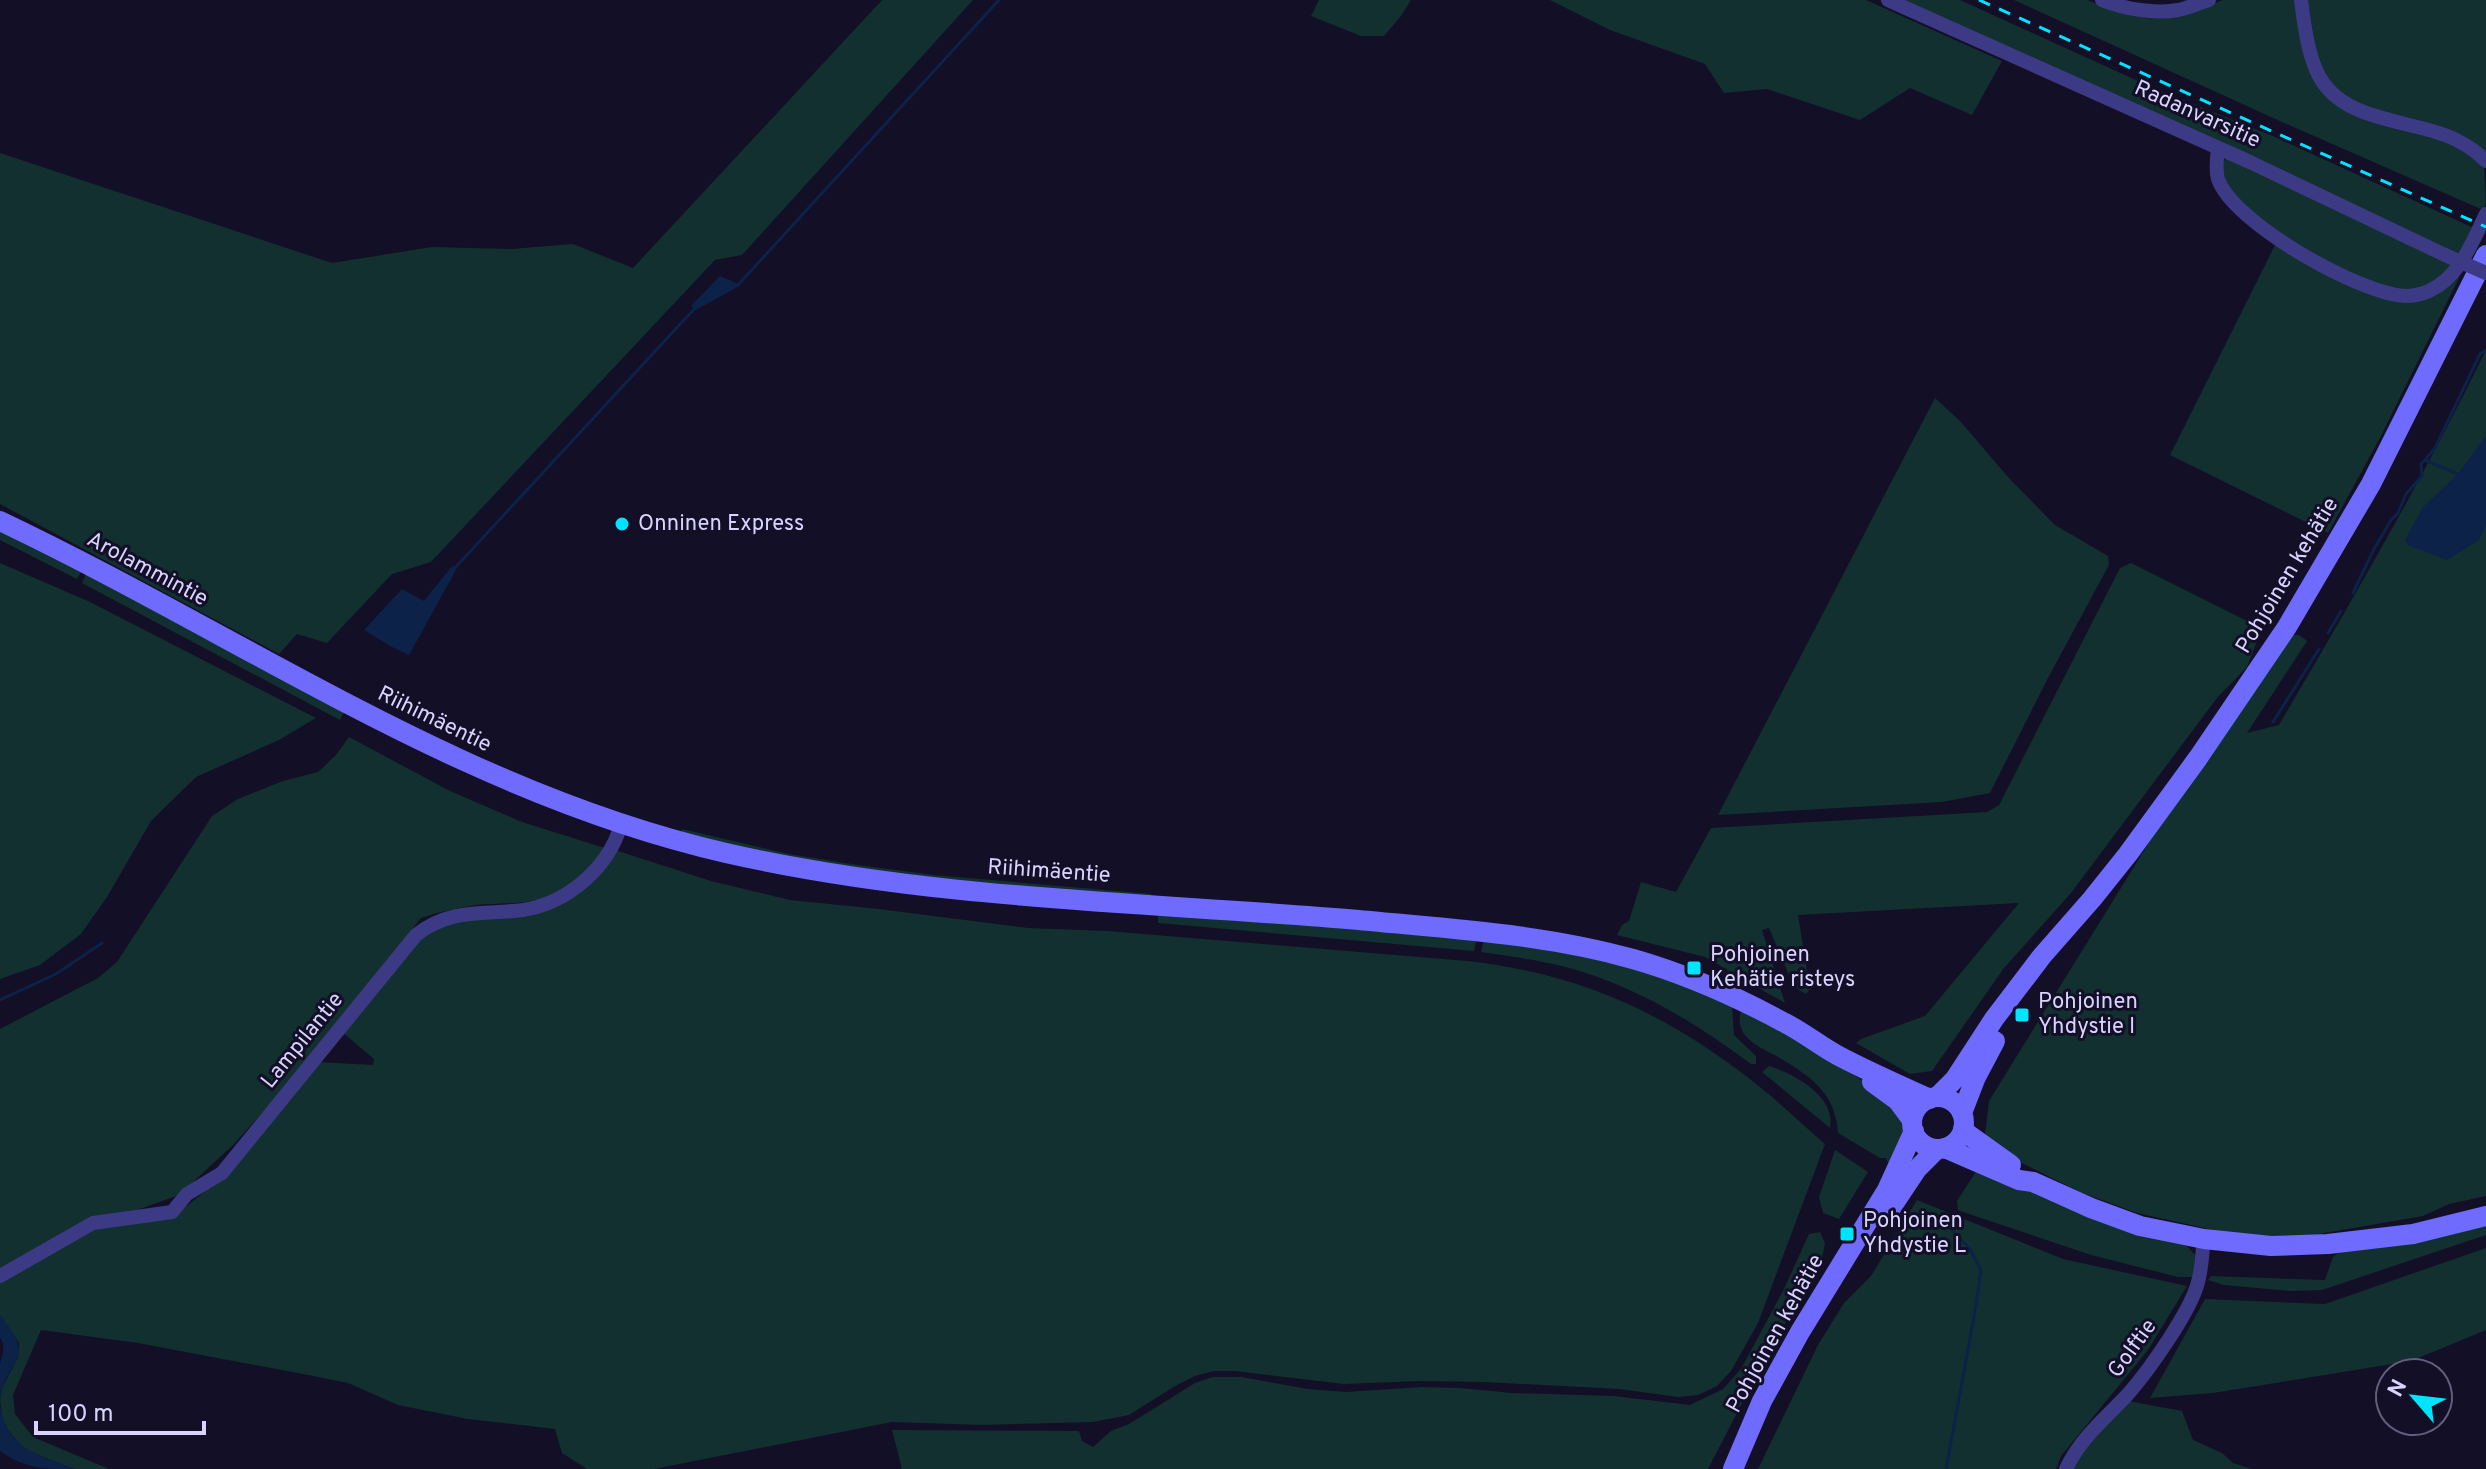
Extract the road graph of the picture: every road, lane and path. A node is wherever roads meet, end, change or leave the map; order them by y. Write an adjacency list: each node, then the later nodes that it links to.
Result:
1 (1888, 0): 5 (street, Radanvarsitie)
2 (2102, 0): 3 (street)
3 (2209, 0)
4 (2301, 0): 6 (street)
5 (2218, 149): 7 (street); 9 (street, Radanvarsitie, bridge)
6 (2486, 161)
7 (2486, 214)
8 (2486, 255): 13 (main road, Pohjoinen kehätie)
9 (2486, 273)
10 (0, 521): 11 (main road, Arolammintie)
11 (270, 664): 12 (main road, Riihimäentie)
12 (621, 825): 14 (main road, Riihimäentie); 22 (street, Lampilantie)
13 (2092, 899): 15 (main road, Pohjoinen kehätie); 16 (main road, Pohjoinen kehätie)
14 (1841, 1057): 15 (main road, Riihimäentie); 17 (main road, Riihimäentie)
15 (1934, 1098): 16 (main road); 17 (main road)
16 (1963, 1121): 18 (main road); 19 (main road)
17 (1913, 1126): 18 (main road); 23 (main road, Pohjoinen kehätie)
18 (1941, 1148): 19 (main road); 23 (main road, Pohjoinen kehätie)
19 (2033, 1182): 21 (main road)
20 (2486, 1216): 21 (main road)
21 (2204, 1239): 25 (street, Golftie)
22 (0, 1276)
23 (1749, 1434): 24 (main road, Pohjoinen kehätie)
24 (1733, 1469)
25 (2066, 1469)

